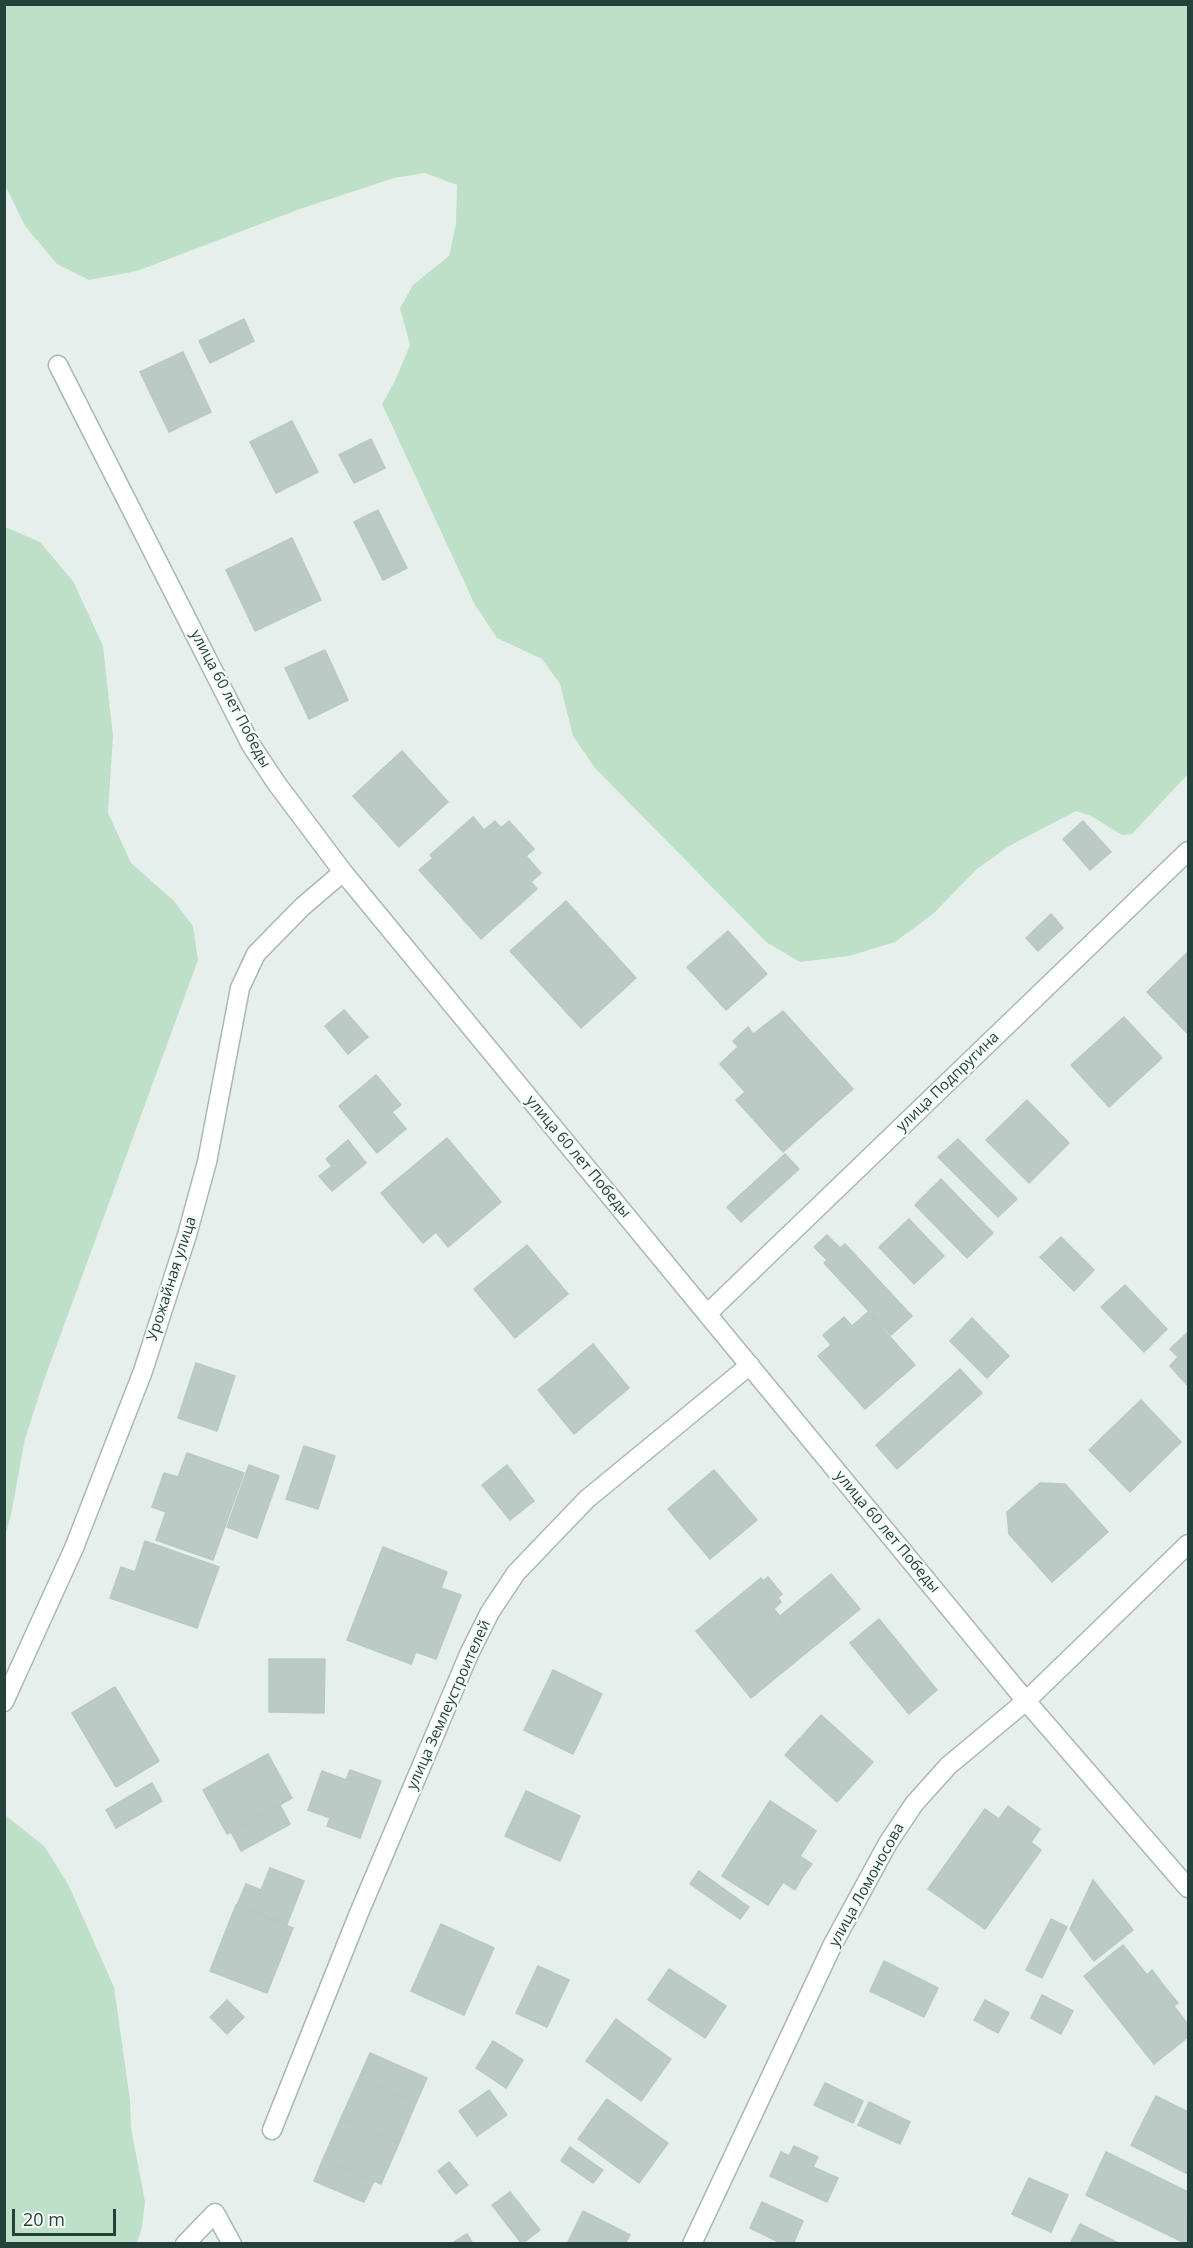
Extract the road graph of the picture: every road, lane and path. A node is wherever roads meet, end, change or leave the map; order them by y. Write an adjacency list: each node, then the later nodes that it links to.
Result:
1 (58, 365): 3 (street, улица 60 лет Победы)
2 (1188, 851): 4 (street, улица Подпругина)
3 (343, 872): 4 (street, улица 60 лет Победы); 8 (street, Урожайная улица)
4 (707, 1314): 5 (street, улица 60 лет Победы)
5 (750, 1365): 7 (street, улица 60 лет Победы); 10 (street, улица Землеустроителей)
6 (1188, 1544): 7 (street, улица Ломоносова)
7 (1026, 1701): 9 (street, улица 60 лет Победы); 13 (street, улица Ломоносова)
8 (4, 1702)
9 (1188, 1888)
10 (272, 2130)
11 (185, 2244): 12 (street)
12 (232, 2244)
13 (692, 2244)

